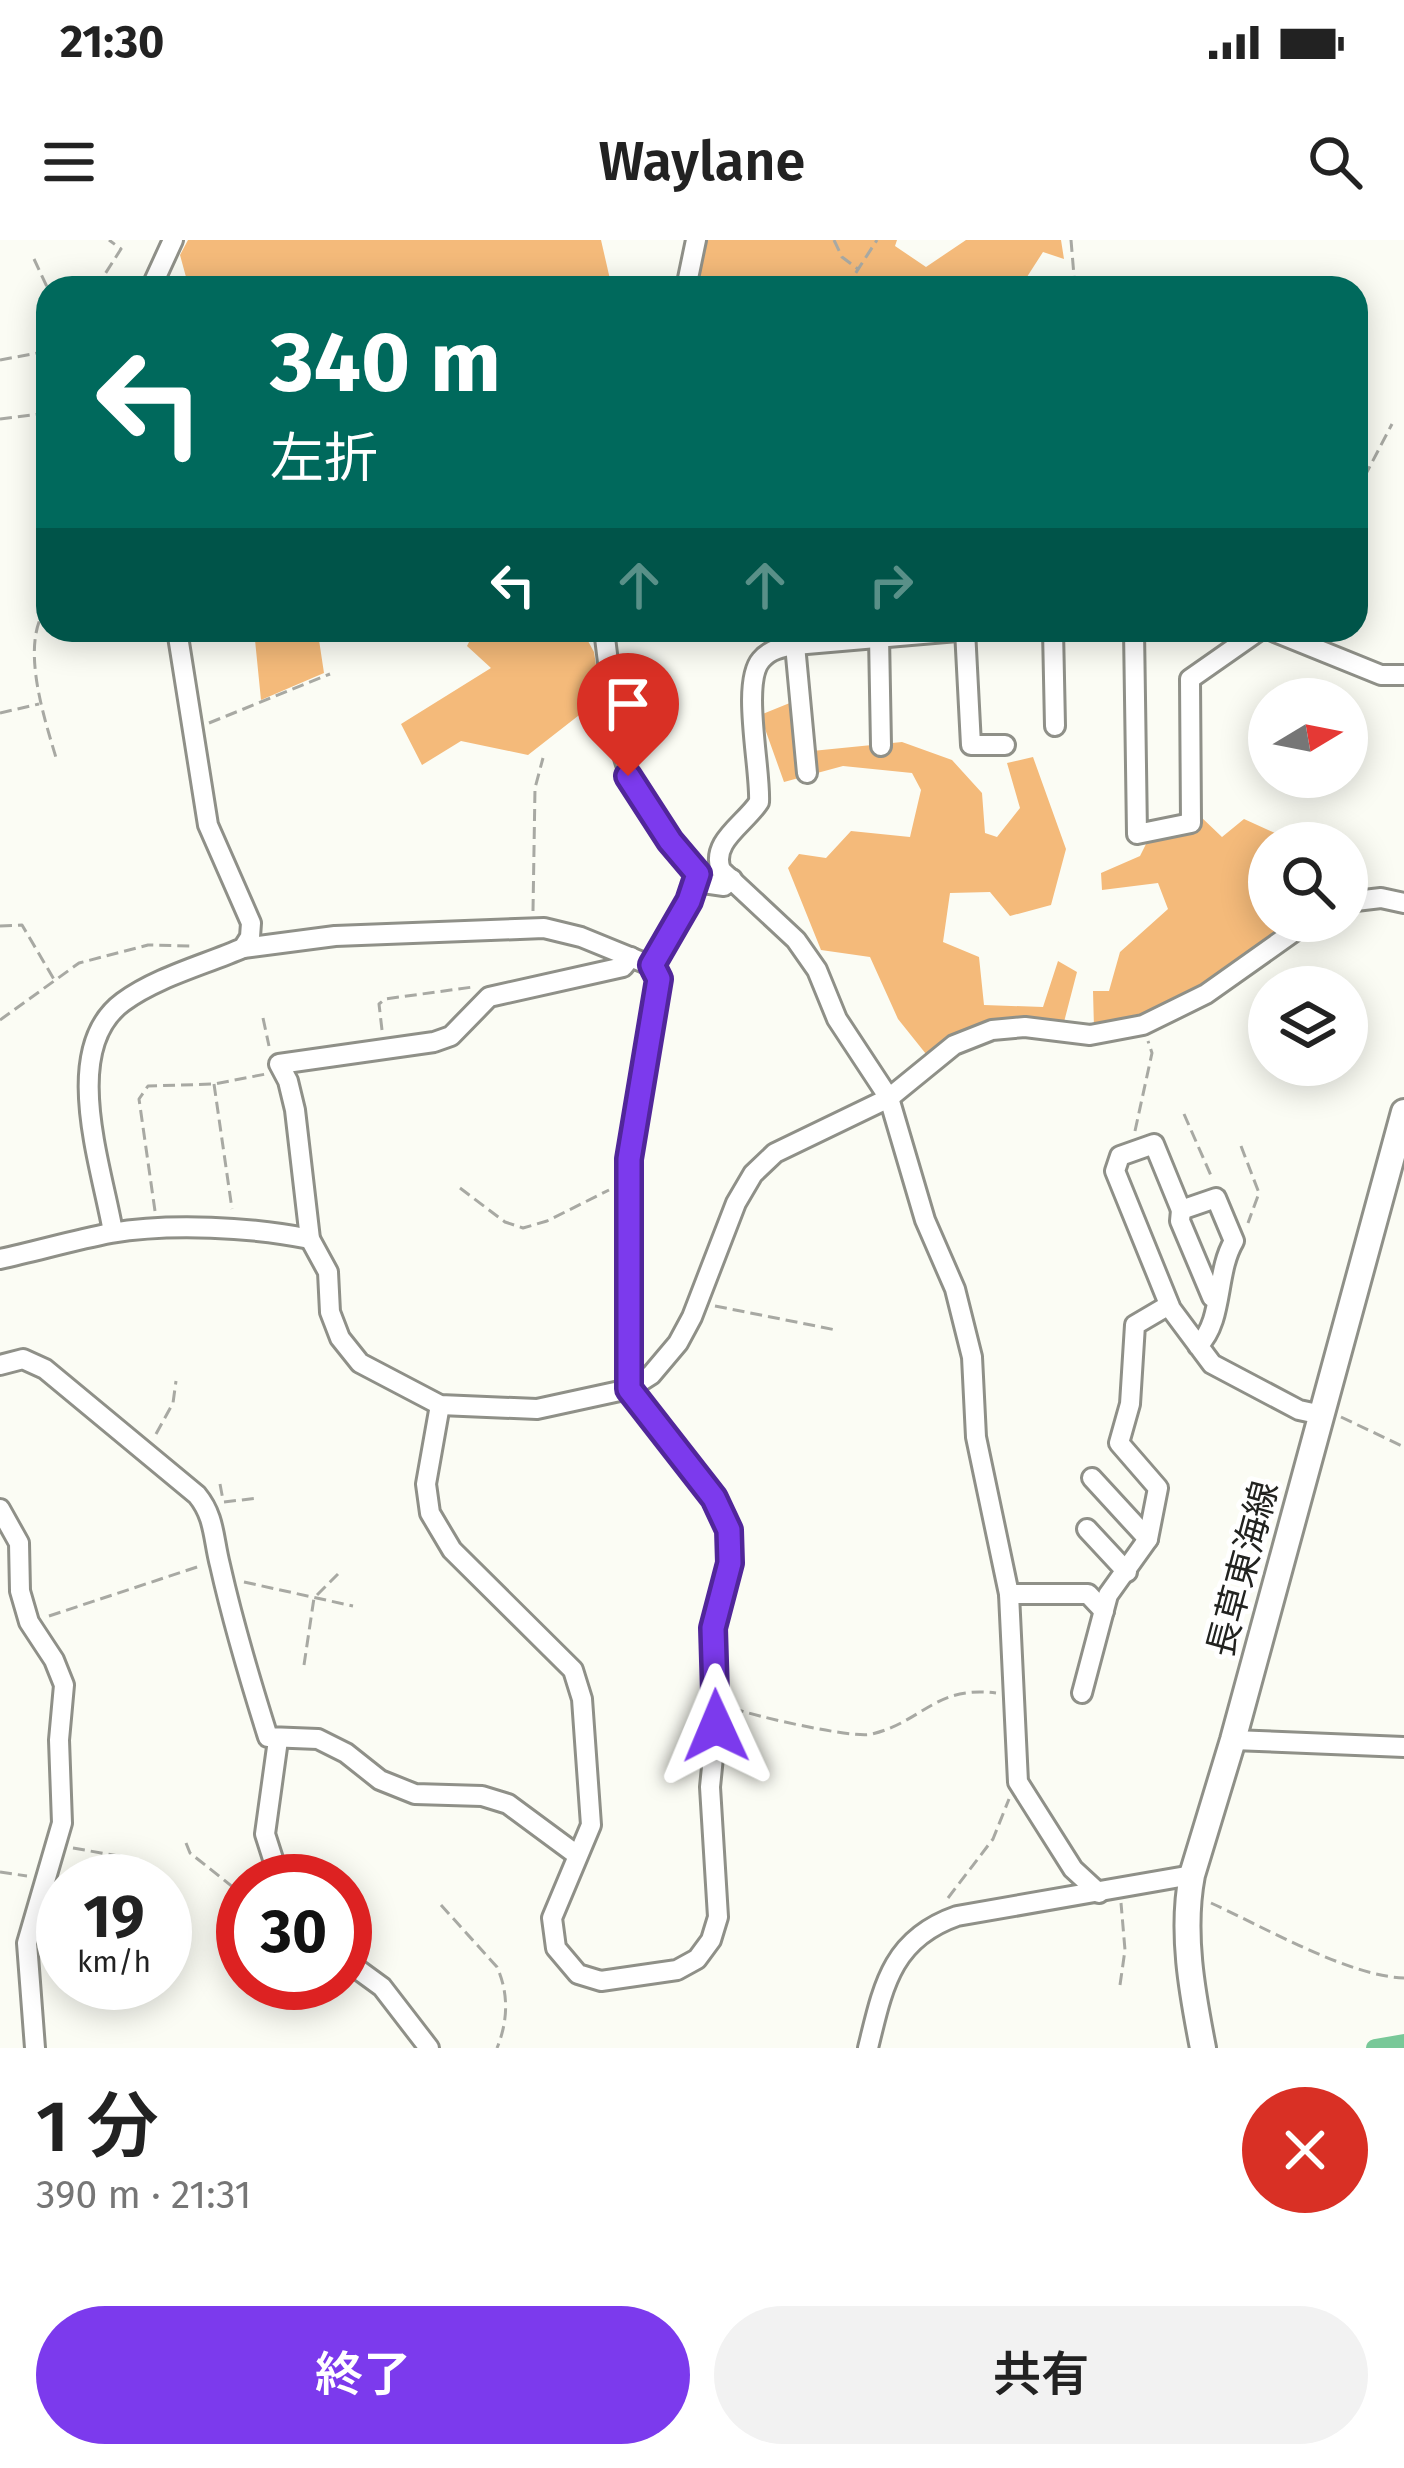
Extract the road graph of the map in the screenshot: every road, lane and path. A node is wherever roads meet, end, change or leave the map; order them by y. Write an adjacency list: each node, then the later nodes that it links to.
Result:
1 (109, 240): 10 (path)
2 (173, 240): 11 (street)
3 (696, 240): 12 (street)
4 (835, 240): 8 (path)
5 (878, 240): 8 (path)
6 (1071, 240): 14 (path)
7 (34, 259): 9 (path)
8 (859, 270): 13 (path)
9 (42, 276)
10 (104, 276)
11 (156, 276)
12 (688, 276)
13 (855, 276)
14 (1074, 276)
15 (36, 354): 16 (path)
16 (0, 360)
17 (36, 414): 18 (path)
18 (0, 419)
19 (1392, 424): 20 (path)
20 (1368, 471)
21 (36, 628): 34 (path)
22 (179, 642): 37 (street)
23 (605, 642): 44 (street)
24 (816, 642): 31 (street)
25 (879, 642): 39 (street)
26 (967, 642): 38 (street)
27 (1053, 642): 36 (street)
28 (1134, 642): 29 (street)
29 (1243, 642)
30 (1300, 642): 33 (street)
31 (795, 644): 42 (street); 43 (street)
32 (330, 674): 37 (path)
33 (1404, 675)
34 (40, 704): 35 (path); 41 (path)
35 (0, 713)
36 (1055, 726)
37 (192, 729): 50 (street)
38 (1005, 745)
39 (880, 746)
40 (543, 758): 48 (path)
41 (57, 761)
42 (807, 773)
43 (732, 879): 44 (street); 62 (street)
44 (696, 882): 53 (street)
45 (1368, 900): 46 (street)
46 (1404, 903)
47 (0, 926): 54 (path)
48 (532, 928): 50 (street); 51 (street)
49 (1280, 942): 58 (street)
50 (242, 947): 52 (street)
51 (631, 957): 53 (street); 55 (street)
52 (220, 958): 54 (path); 73 (street)
53 (652, 965): 68 (street)
54 (55, 981): 57 (path)
55 (489, 997): 59 (street); 59 (path)
56 (263, 1018): 60 (path)
57 (0, 1020)
58 (1143, 1025): 62 (street); 66 (path)
59 (374, 1051): 60 (street)
60 (277, 1066): 61 (path); 74 (street)
61 (214, 1084): 71 (path); 72 (path)
62 (889, 1098): 78 (street); 99 (street)
63 (1404, 1112): 86 (main road, 長草東海線)
64 (1184, 1114): 69 (path)
65 (1240, 1146): 75 (path)
66 (1137, 1150): 70 (street); 79 (street)
67 (460, 1187): 68 (path)
68 (629, 1189): 84 (street)
69 (1216, 1198): 70 (street); 75 (street)
70 (1181, 1210): 77 (street)
71 (235, 1229): 72 (street); 74 (street)
72 (157, 1230): 73 (street)
73 (113, 1232): 76 (street)
74 (310, 1239): 85 (street)
75 (1234, 1240): 77 (street)
76 (0, 1259)
77 (1216, 1298): 81 (street)
78 (698, 1301): 80 (path); 84 (street)
79 (1169, 1305): 81 (street); 94 (street)
80 (836, 1330)
81 (1198, 1346): 86 (street)
82 (0, 1365): 88 (street)
83 (176, 1381): 88 (path)
84 (629, 1389): 85 (street); 108 (street)
85 (440, 1405): 118 (street)
86 (1322, 1413): 87 (path); 110 (main road, 長草東海線)
87 (1404, 1448)
88 (146, 1454): 95 (street)
89 (1092, 1478): 94 (street)
90 (220, 1484): 91 (path)
91 (258, 1498)
92 (0, 1509): 104 (street)
93 (1087, 1528): 96 (street)
94 (1148, 1540): 96 (street)
95 (221, 1570): 101 (path); 104 (path); 109 (street)
96 (1126, 1572): 103 (street)
97 (1069, 1573): 100 (street)
98 (338, 1574): 101 (path)
99 (1009, 1594): 100 (street); 107 (street)
100 (1088, 1594): 103 (street)
101 (314, 1598): 102 (path); 105 (path)
102 (353, 1606)
103 (1104, 1611): 106 (street)
104 (29, 1622): 114 (street)
105 (304, 1665)
106 (1082, 1693)
107 (1016, 1695): 108 (path); 112 (street)
108 (716, 1702): 118 (street)
109 (278, 1740): 117 (street); 118 (street)
110 (1234, 1740): 111 (street); 122 (main road, 長草東海線)
111 (1404, 1747)
112 (1018, 1782): 123 (street); 126 (path)
113 (186, 1843): 120 (path)
114 (57, 1845): 115 (street); 116 (path)
115 (54, 1854)
116 (107, 1854)
117 (271, 1854)
118 (578, 1855)
119 (0, 1872): 121 (path)
120 (216, 1874)
121 (36, 1877)
122 (1190, 1884): 123 (street); 127 (path); 134 (main road, 長草東海線)
123 (1109, 1891): 126 (street); 129 (path)
124 (441, 1905): 132 (path)
125 (36, 1914): 130 (street)
126 (938, 1922): 133 (street)
127 (1404, 1978)
128 (372, 1980): 131 (street)
129 (1120, 1985)
130 (35, 2048)
131 (429, 2048)
132 (497, 2048)
133 (868, 2048)
134 (1203, 2048)

